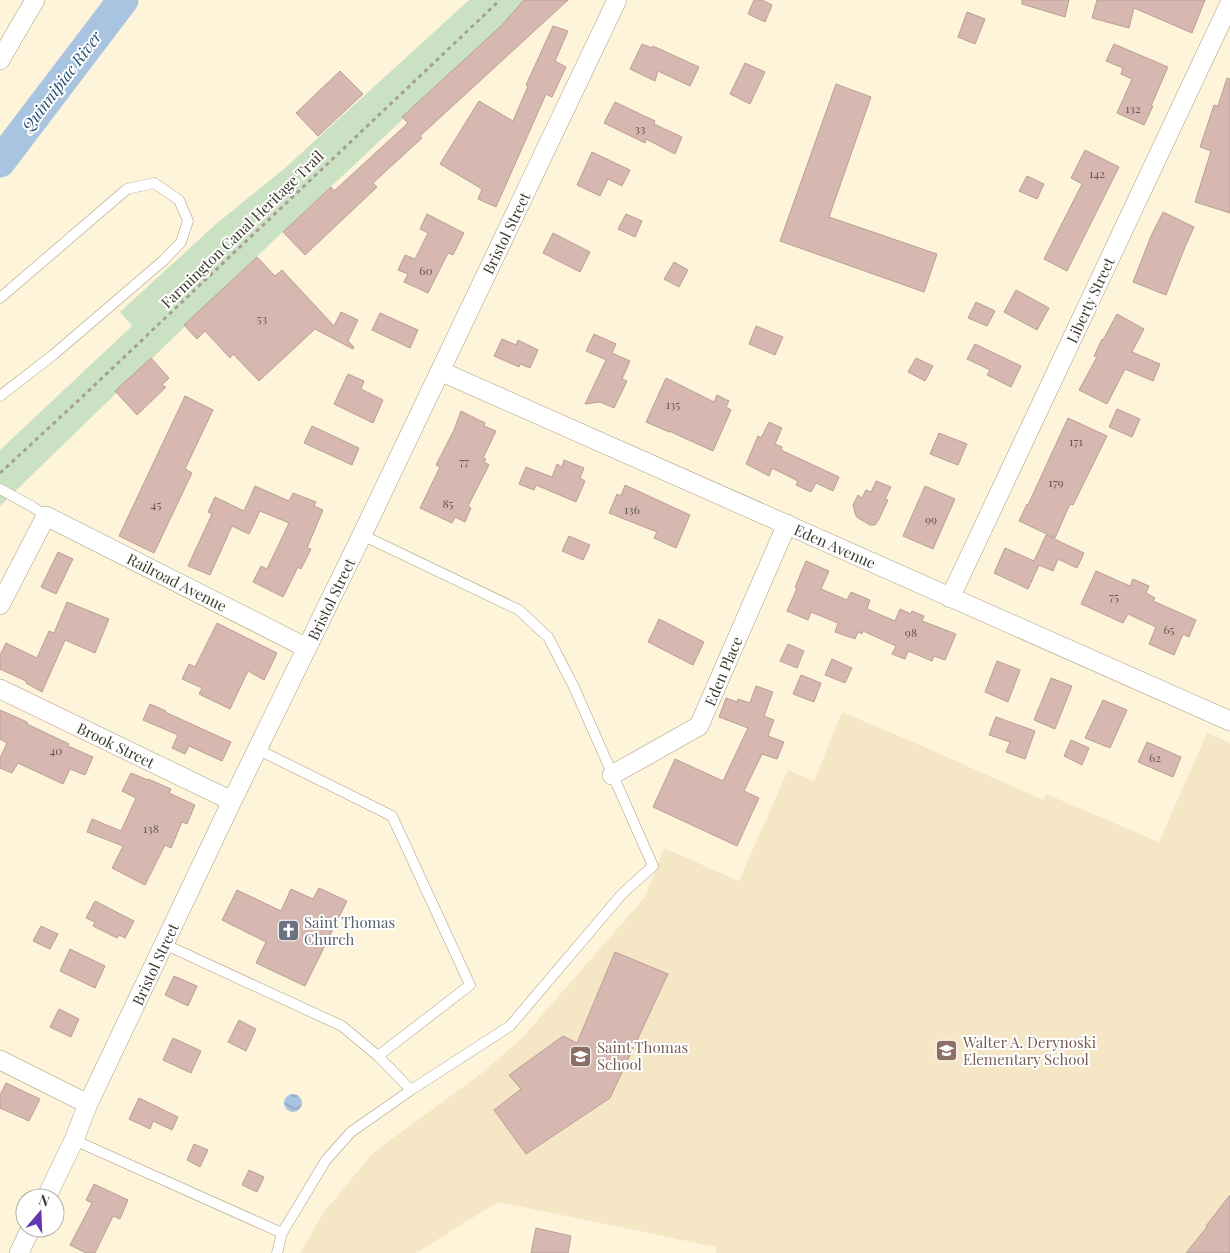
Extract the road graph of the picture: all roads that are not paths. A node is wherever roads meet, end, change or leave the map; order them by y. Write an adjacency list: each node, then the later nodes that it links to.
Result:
1 (35, 0): 4 (street)
2 (618, 0): 6 (street, Bristol Street)
3 (1230, 3): 12 (street, Liberty Street)
4 (0, 60)
5 (0, 298): 7 (lane)
6 (440, 371): 10 (street, Eden Avenue); 11 (street, Bristol Street)
7 (0, 396)
8 (0, 489): 9 (lane)
9 (46, 516): 13 (street); 14 (street, Railroad Avenue)
10 (787, 524): 12 (street, Eden Avenue); 18 (street, Eden Place)
11 (362, 535): 14 (street, Bristol Street); 18 (lane)
12 (950, 598): 16 (street, Eden Avenue)
13 (0, 605)
14 (307, 648): 17 (street, Bristol Street)
15 (0, 688): 19 (street, Brook Street)
16 (1230, 721)
17 (257, 749): 19 (street, Bristol Street); 21 (lane)
18 (612, 774): 23 (lane)
19 (232, 801): 20 (street, Bristol Street)
20 (164, 944): 21 (lane); 24 (street, Bristol Street)
21 (378, 1056): 23 (lane)
22 (0, 1060): 24 (street)
23 (411, 1090): 27 (lane)
24 (88, 1104): 25 (street, Bristol Street)
25 (74, 1140): 26 (street, Bristol Street); 27 (lane)
26 (51, 1188)
27 (282, 1233): 30 (lane)
28 (26, 1238): 29 (street)
29 (19, 1253)
30 (277, 1253)

